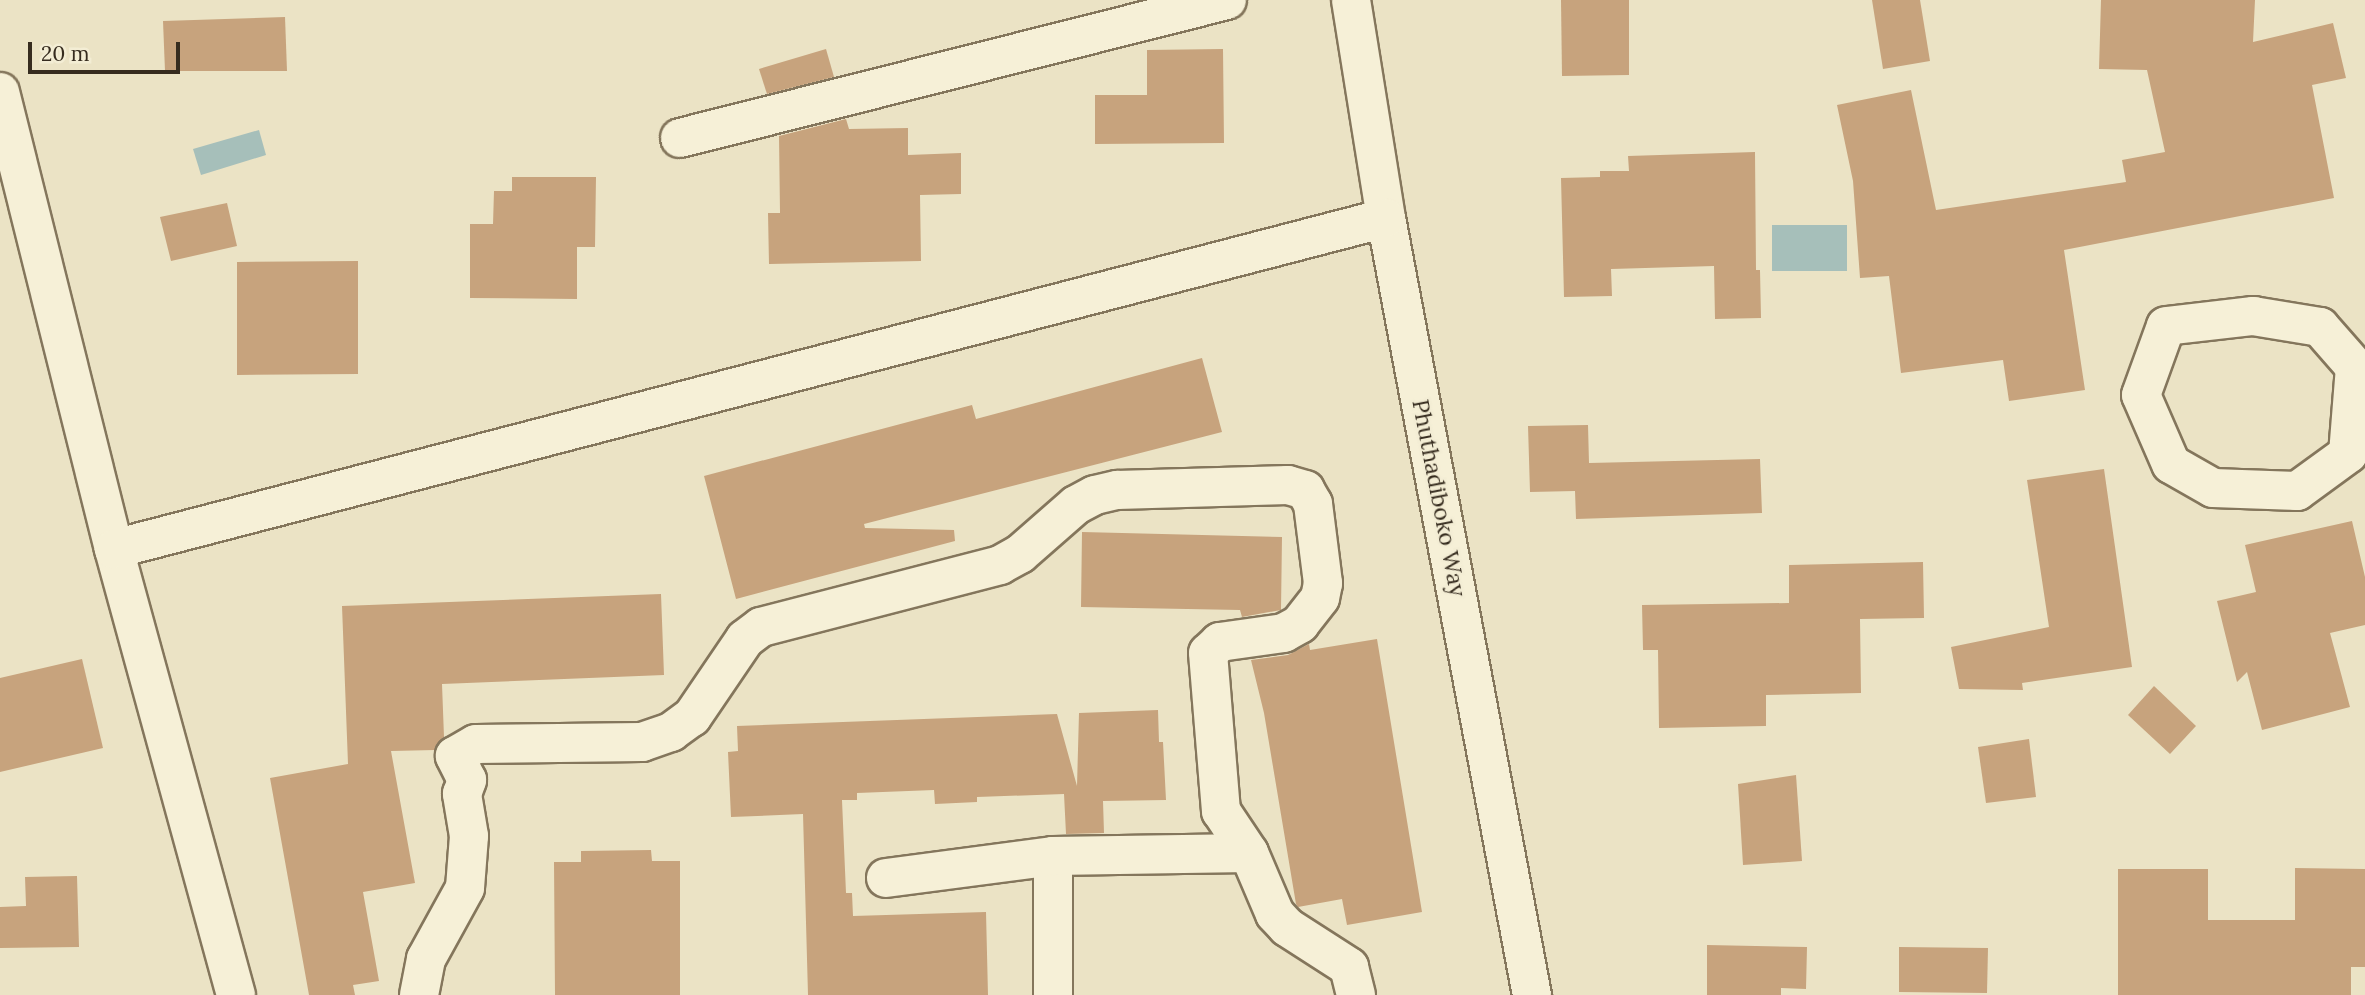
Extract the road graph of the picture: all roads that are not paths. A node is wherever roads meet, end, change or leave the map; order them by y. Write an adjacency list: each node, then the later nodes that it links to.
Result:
1 (1227, 0): 4 (street)
2 (1350, 0): 5 (street, Phuthadiboko Way)
3 (0, 92): 7 (street)
4 (680, 138)
5 (1386, 218): 7 (street); 15 (street, Phuthadiboko Way)
6 (2360, 365): 6 (street)
7 (114, 548): 11 (street)
8 (1249, 853): 9 (street); 12 (street); 14 (street)
9 (1053, 856): 10 (street); 13 (street)
10 (886, 878)
11 (236, 995)
12 (419, 995)
13 (1054, 995)
14 (1356, 995)
15 (1532, 995)

